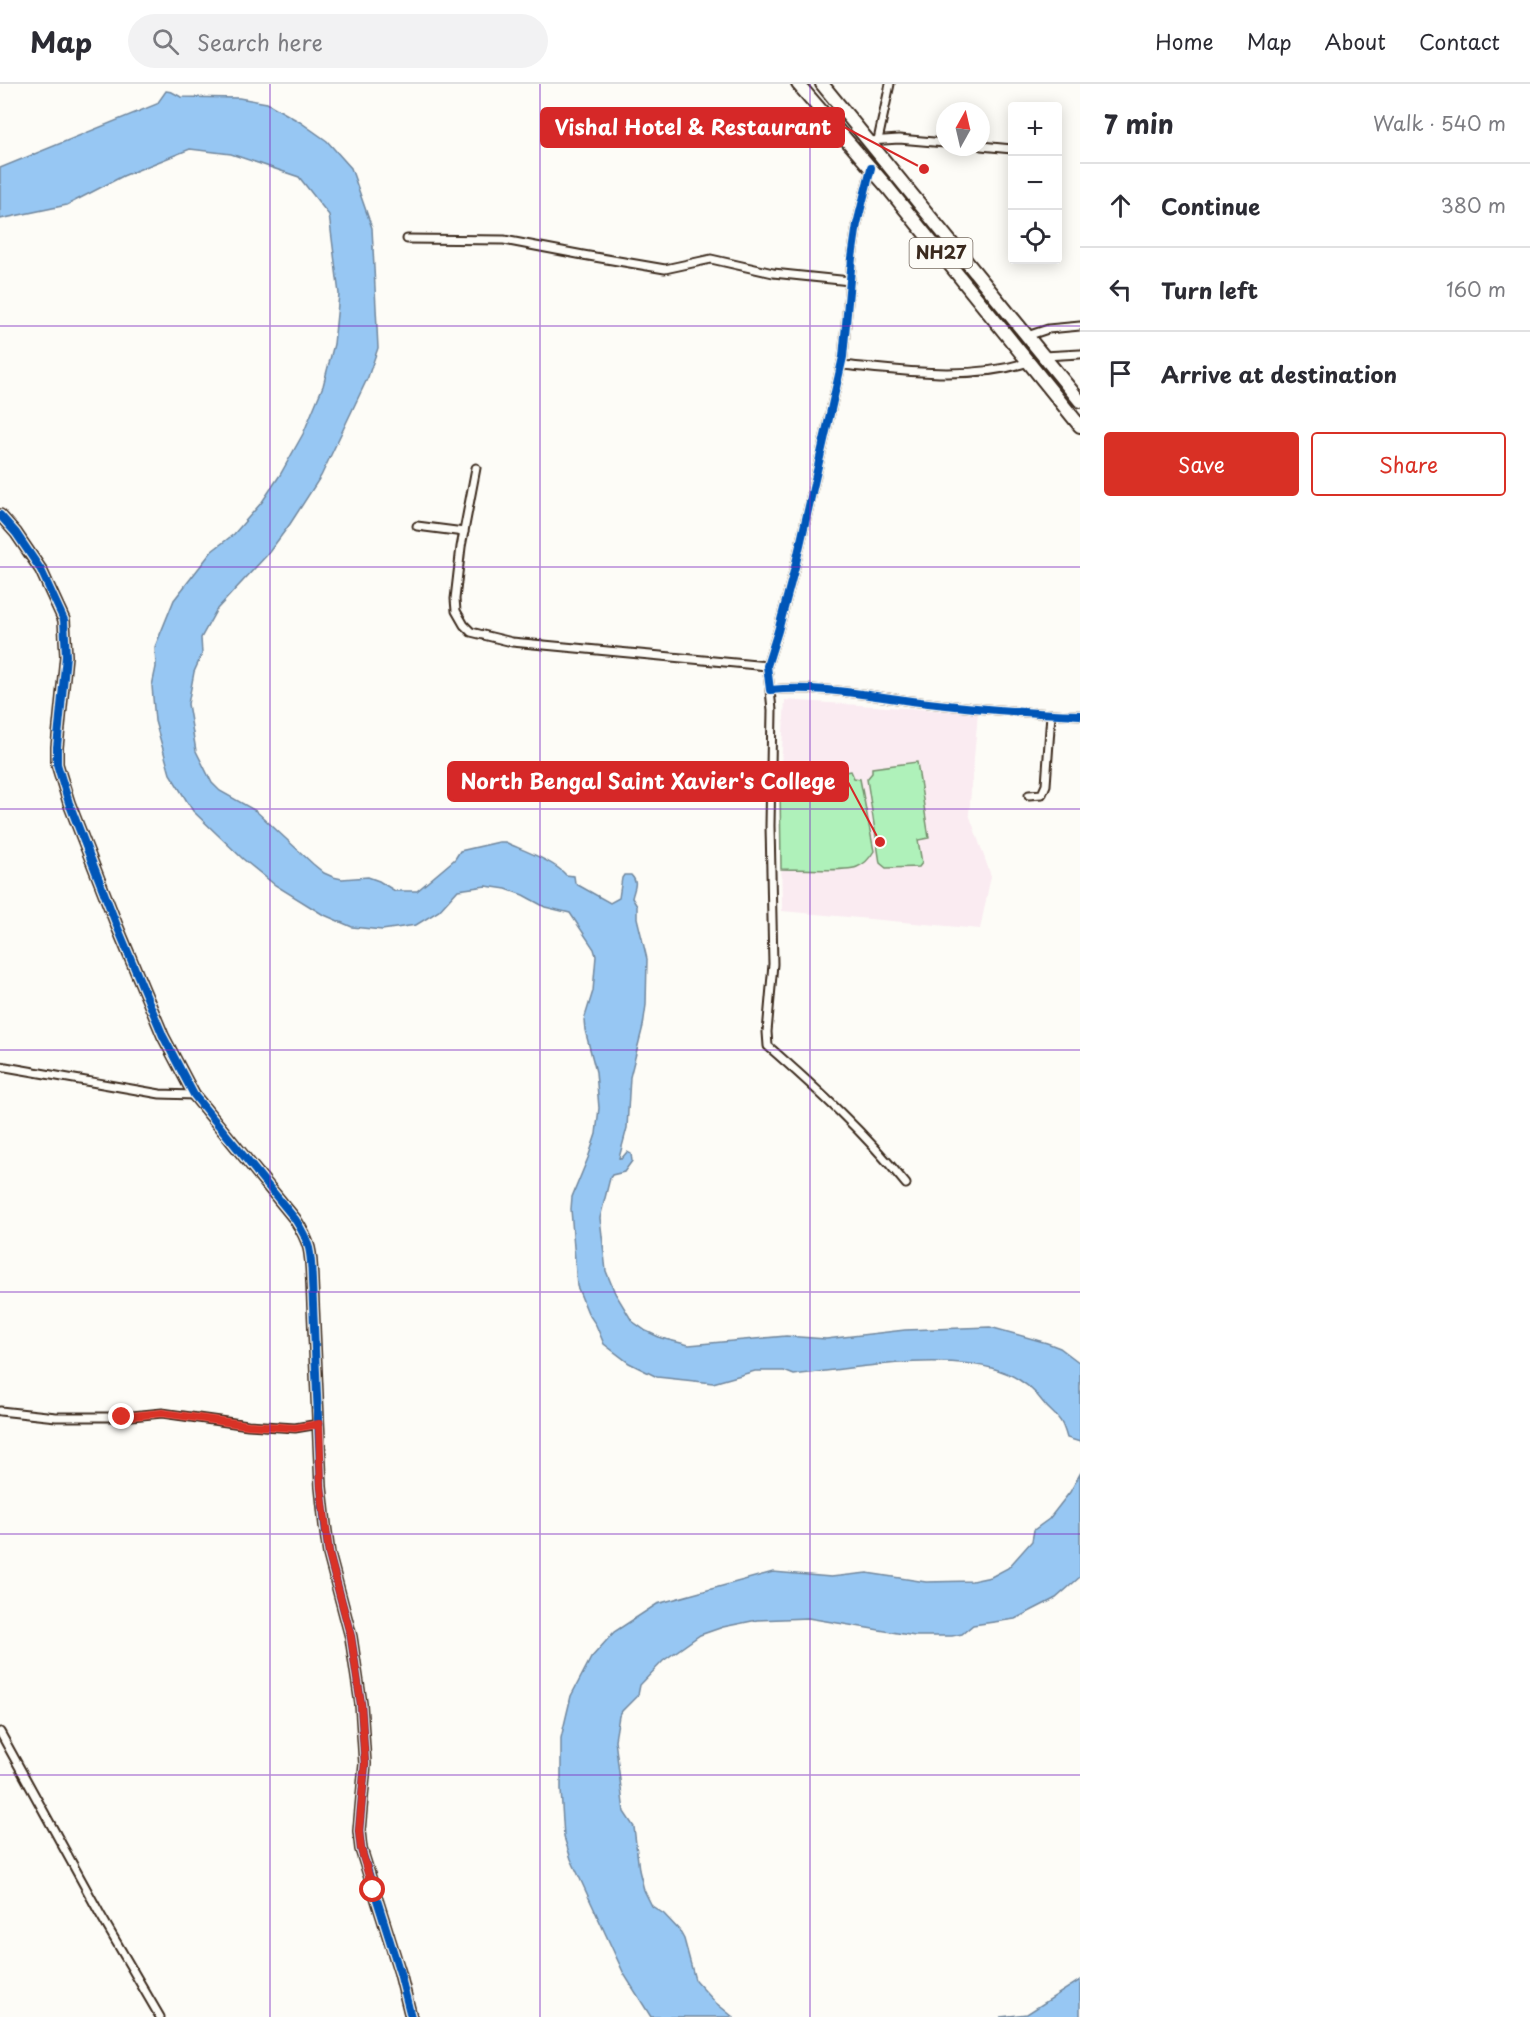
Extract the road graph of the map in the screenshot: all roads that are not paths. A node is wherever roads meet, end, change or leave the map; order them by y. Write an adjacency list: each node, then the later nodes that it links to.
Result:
1 (798, 84): 8 (highway, NH27)
2 (822, 84): 4 (highway, NH27)
3 (890, 84): 4 (street)
4 (874, 140): 5 (street); 12 (highway, NH27)
5 (936, 142)
6 (990, 147): 7 (street)
7 (1008, 149)
8 (871, 168): 10 (street); 15 (highway, NH27)
9 (407, 239): 10 (street)
10 (850, 281): 16 (street)
11 (1080, 326): 12 (street)
12 (1027, 336): 14 (highway, NH27)
13 (1080, 354): 14 (street)
14 (1043, 356): 17 (highway, NH27)
15 (1029, 362): 16 (street); 18 (highway, NH27)
16 (842, 365): 23 (street)
17 (1080, 401)
18 (1080, 426)
19 (476, 468): 22 (street)
20 (0, 515): 29 (street)
21 (417, 526): 22 (street)
22 (464, 532): 23 (street)
23 (767, 666): 24 (street)
24 (770, 690): 25 (street); 30 (street)
25 (1051, 714): 26 (street); 27 (street)
26 (1080, 715)
27 (1029, 795)
28 (0, 1066): 29 (street)
29 (194, 1095): 32 (street)
30 (906, 1184)
31 (0, 1411): 32 (street)
32 (319, 1424): 35 (street)
33 (0, 1732): 34 (street)
34 (160, 2017)
35 (411, 2017)

